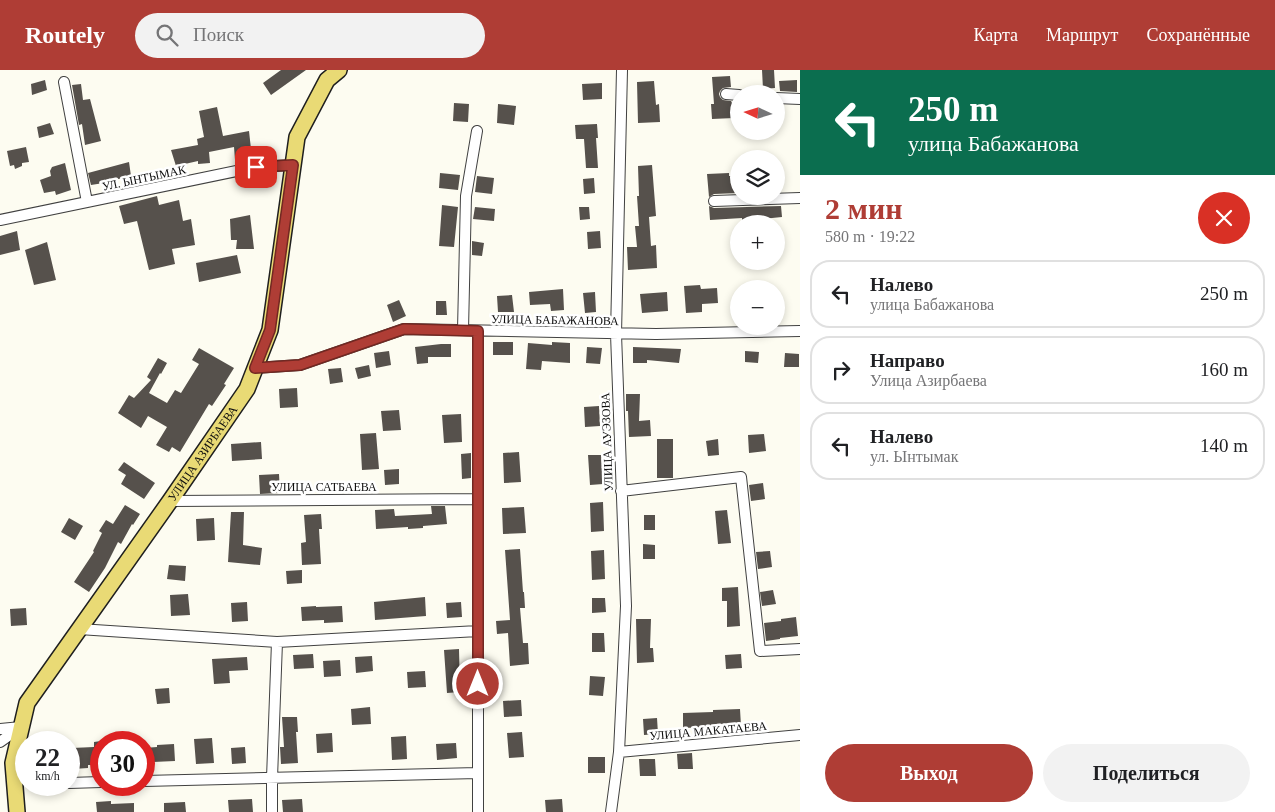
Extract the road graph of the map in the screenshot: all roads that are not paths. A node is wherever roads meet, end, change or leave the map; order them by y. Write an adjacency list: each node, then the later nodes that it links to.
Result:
1 (339, 70): 9 (main road, УЛИЦА АЗИРБАЕВА)
2 (622, 70): 17 (street, УЛИЦА АУЭЗОВА)
3 (64, 82): 11 (street)
4 (726, 94): 5 (street)
5 (730, 94)
6 (785, 99): 7 (street)
7 (800, 100)
8 (477, 131): 14 (street)
9 (293, 165): 11 (street, УЛ. ЫНТЫМАК); 18 (main road, УЛИЦА АЗИРБАЕВА)
10 (800, 198): 12 (street)
11 (87, 202): 13 (street, УЛ. ЫНТЫМАК)
12 (714, 202)
13 (0, 220)
14 (463, 330): 15 (street, УЛИЦА БАБАЖАНОВА); 18 (street, УЛИЦА БАБАЖАНОВА)
15 (478, 331): 17 (street, УЛИЦА БАБАЖАНОВА); 20 (street)
16 (800, 332): 17 (street, УЛИЦА БАБАЖАНОВА)
17 (616, 334): 19 (street, УЛИЦА АУЭЗОВА)
18 (255, 368): 21 (main road, УЛИЦА АЗИРБАЕВА)
19 (621, 491): 25 (street); 31 (street, УЛИЦА АУЭЗОВА)
20 (478, 499): 21 (street, УЛИЦА САТБАЕВА); 23 (street)
21 (170, 501): 22 (main road, УЛИЦА АЗИРБАЕВА)
22 (79, 629): 24 (street); 26 (main road, УЛИЦА АЗИРБАЕВА)
23 (478, 631): 24 (street); 34 (street)
24 (277, 642): 35 (street)
25 (800, 650)
26 (21, 728): 27 (street); 28 (main road, УЛИЦА АЗИРБАЕВА); 30 (street)
27 (0, 729)
28 (20, 731)
29 (800, 735): 31 (street, УЛИЦА МАКАТАЕВА)
30 (0, 742)
31 (619, 752): 41 (street, УЛИЦА АУЭЗОВА)
32 (15, 754): 33 (main road, УЛИЦА АЗИРБАЕВА)
33 (15, 769)
34 (478, 773): 35 (street); 40 (street)
35 (272, 778): 36 (street); 39 (street)
36 (155, 781)
37 (19, 796): 38 (main road, УЛИЦА АЗИРБАЕВА)
38 (17, 812)
39 (272, 812)
40 (478, 812)
41 (611, 812)

